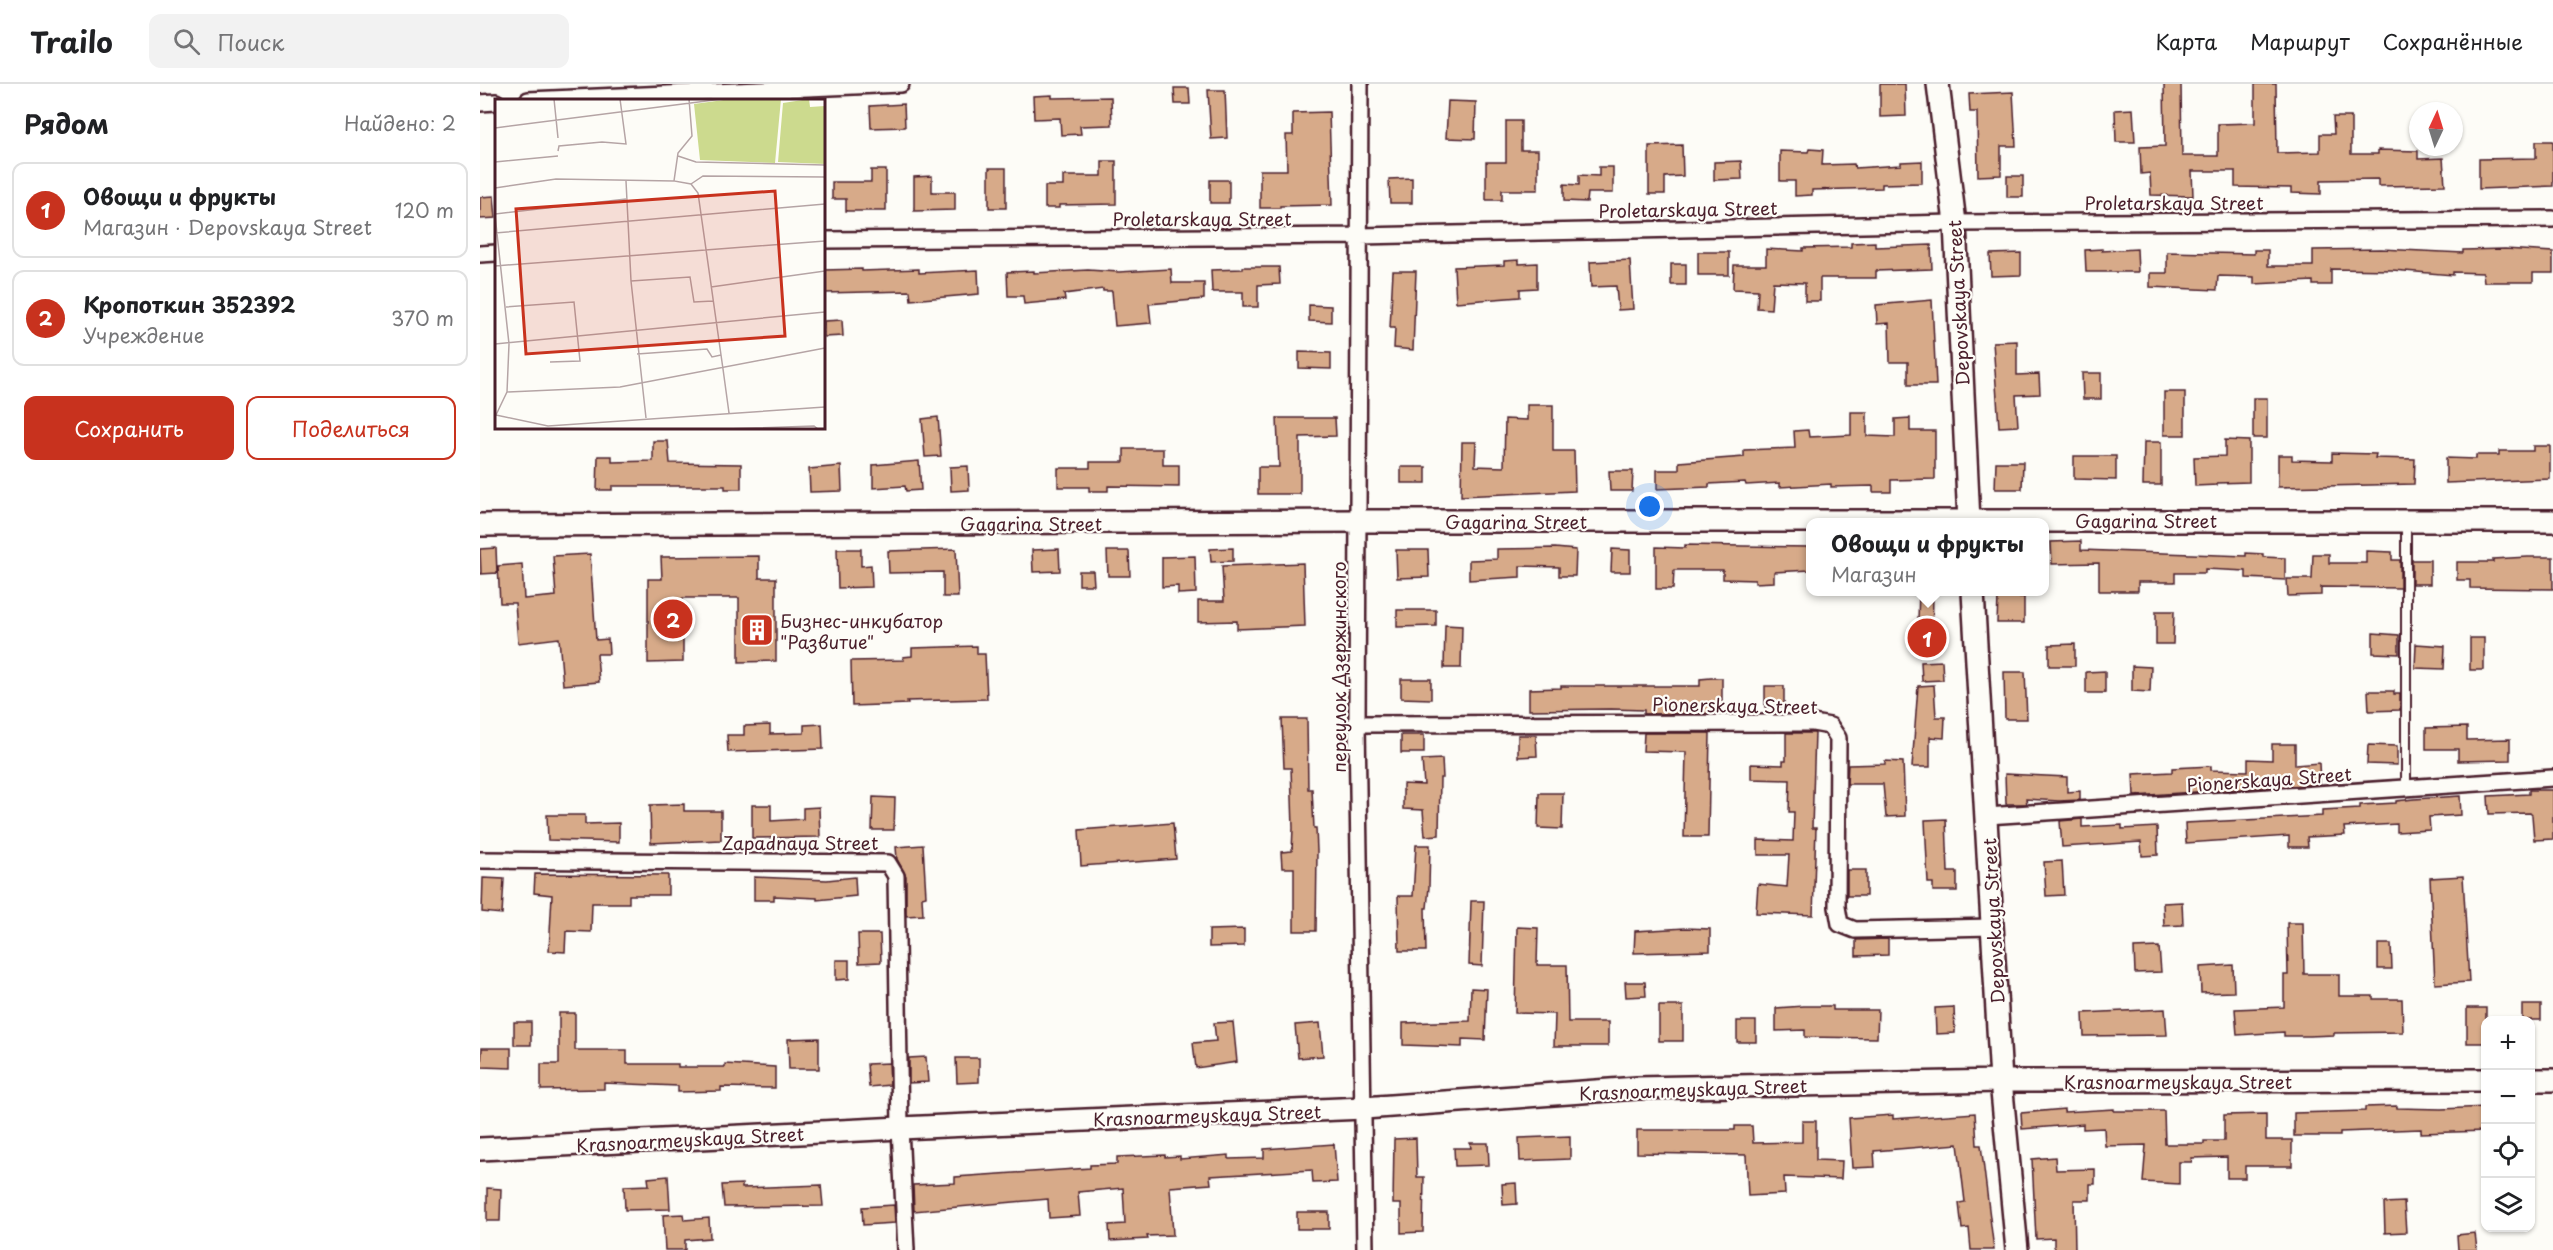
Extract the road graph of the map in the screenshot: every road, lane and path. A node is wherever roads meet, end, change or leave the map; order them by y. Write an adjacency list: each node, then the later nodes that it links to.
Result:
1 (900, 84): 4 (street)
2 (1360, 84): 9 (street, переулок Дзержинского)
3 (1938, 84): 8 (street, Depovskaya Street)
4 (551, 99)
5 (495, 102): 6 (street)
6 (480, 103)
7 (2553, 219): 8 (street, Proletarskaya Street)
8 (1955, 223): 9 (street, Proletarskaya Street); 13 (street, Depovskaya Street)
9 (1360, 236): 10 (street, Proletarskaya Street); 16 (street, переулок Дзержинского)
10 (825, 240)
11 (495, 253): 12 (street)
12 (480, 254)
13 (1969, 518)
14 (2406, 519): 15 (street, Gagarina Street); 17 (street, Gagarina Street); 23 (lane)
15 (2553, 520)
16 (1358, 521): 18 (street, Gagarina Street); 19 (street, Gagarina Street); 21 (street, переулок Дзержинского)
17 (2049, 521)
18 (1806, 522)
19 (480, 525)
20 (1973, 596): 24 (street, Depovskaya Street)
21 (1357, 724): 26 (street, Pionerskaya Street); 31 (street, переулок Дзержинского)
22 (2553, 778): 23 (street, Pionerskaya Street)
23 (2406, 790): 24 (street, Pionerskaya Street)
24 (1987, 816): 26 (street, Depovskaya Street)
25 (480, 860): 32 (street, Zapadnaya Street)
26 (1993, 927): 30 (street, Depovskaya Street)
27 (2481, 1080): 30 (street, Krasnoarmeyskaya Street)
28 (2535, 1080): 29 (street)
29 (2553, 1080)
30 (2001, 1081): 31 (street, Krasnoarmeyskaya Street); 36 (street, Depovskaya Street)
31 (1364, 1108): 32 (street, Krasnoarmeyskaya Street); 35 (street, переулок Дзержинского)
32 (900, 1128): 33 (street, Krasnoarmeyskaya Street); 34 (street)
33 (480, 1149)
34 (906, 1250)
35 (1365, 1250)
36 (2017, 1250)

